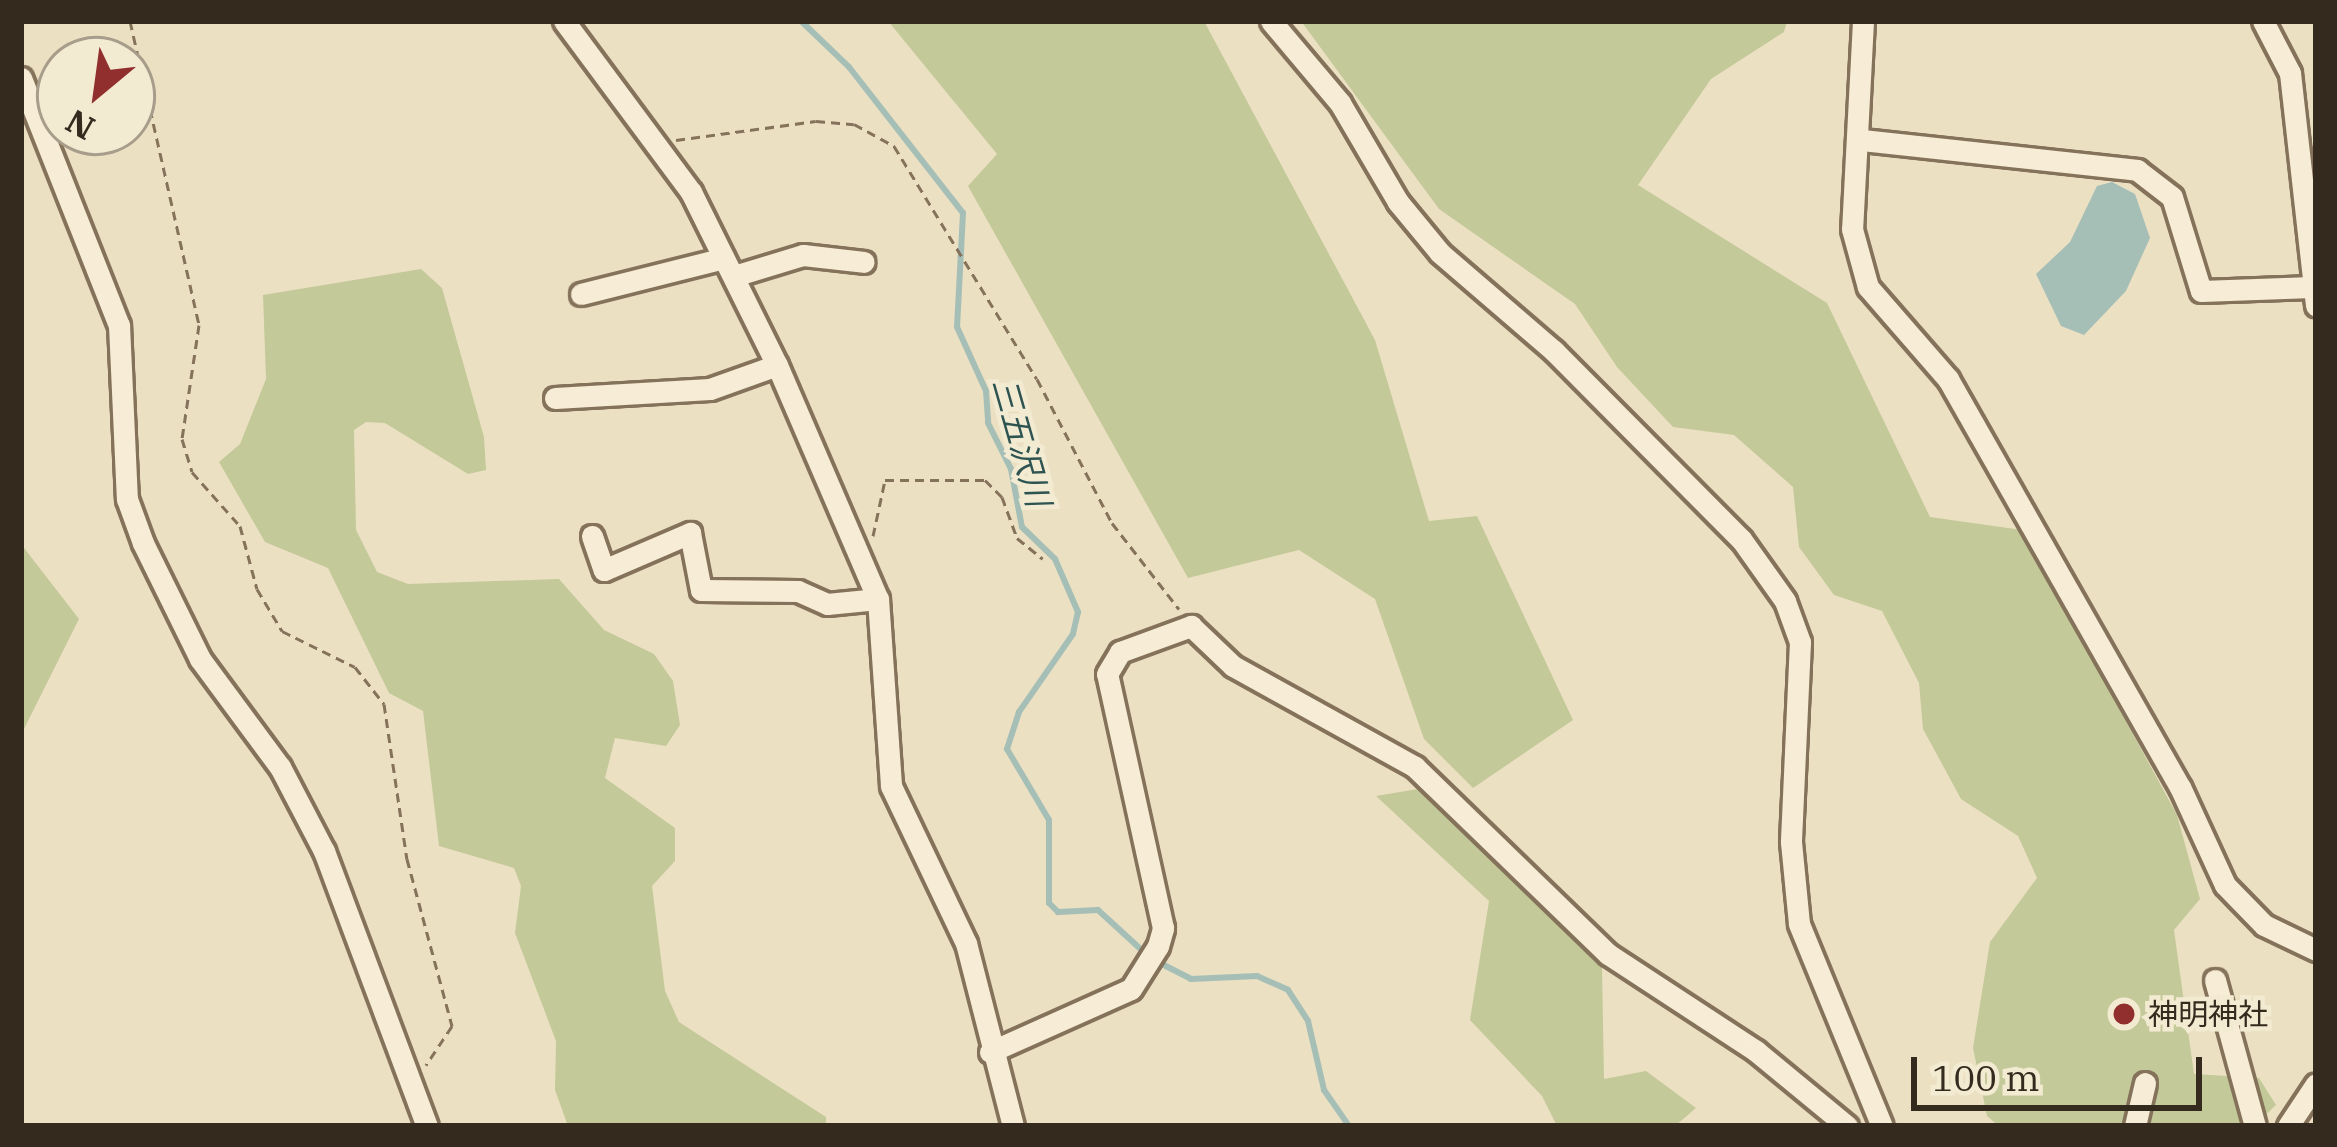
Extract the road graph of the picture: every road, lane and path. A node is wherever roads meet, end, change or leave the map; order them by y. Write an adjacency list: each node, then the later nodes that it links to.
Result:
1 (130, 21): 23 (path)
2 (564, 21): 8 (street)
3 (1270, 21): 29 (street)
4 (1863, 21): 7 (street)
5 (2263, 21): 12 (street)
6 (21, 78): 23 (street)
7 (1862, 140): 12 (street); 20 (street)
8 (657, 145): 10 (street); 19 (path)
9 (864, 262): 10 (street)
10 (729, 267): 11 (street); 13 (street)
11 (581, 294)
12 (2314, 297)
13 (778, 365): 14 (street); 17 (street)
14 (555, 398)
15 (592, 536): 18 (street)
16 (1043, 559): 17 (path)
17 (864, 566): 18 (street)
18 (878, 599): 22 (street)
19 (1191, 626): 22 (street); 28 (street)
20 (2316, 950)
21 (2215, 980): 31 (street)
22 (990, 1052): 27 (street)
23 (407, 1082): 26 (street)
24 (2145, 1083): 30 (street)
25 (2316, 1084): 32 (street)
26 (427, 1126)
27 (1013, 1126)
28 (1847, 1126)
29 (1882, 1126)
30 (2135, 1126)
31 (2255, 1126)
32 (2288, 1126)

